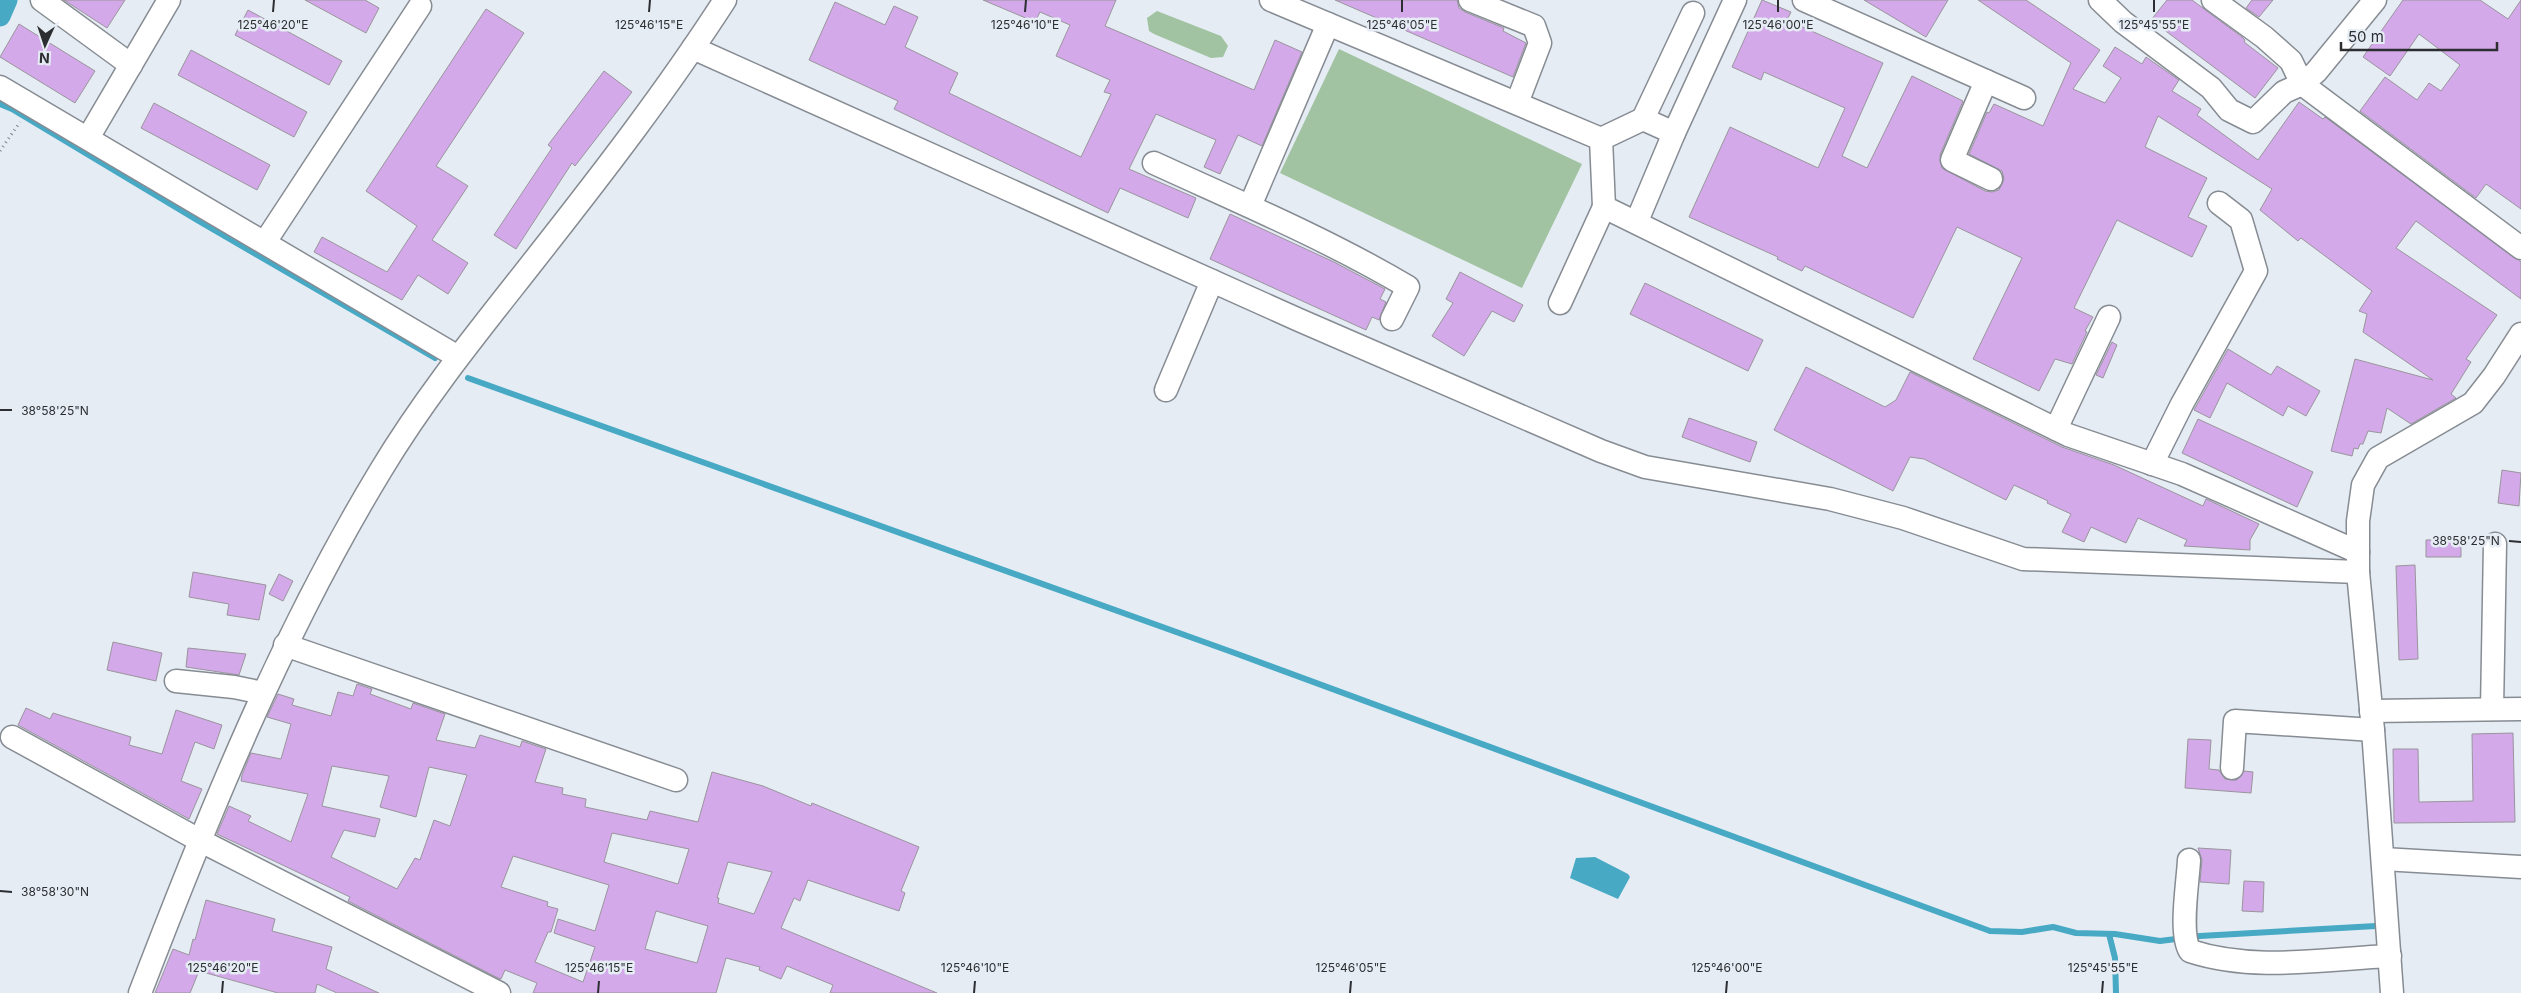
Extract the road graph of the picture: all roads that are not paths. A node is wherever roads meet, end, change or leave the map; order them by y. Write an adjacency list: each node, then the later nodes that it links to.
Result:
1 (42, 0): 15 (street)
2 (169, 0): 15 (street)
3 (725, 0): 14 (street)
4 (1271, 0): 13 (street)
5 (1470, 0): 20 (street)
6 (1735, 0): 22 (street)
7 (1804, 0): 16 (street)
8 (2100, 0): 17 (street)
9 (2213, 0): 17 (street)
10 (2375, 0): 17 (street)
11 (420, 6): 31 (street)
12 (1693, 13): 21 (street)
13 (1328, 24): 20 (street); 28 (street)
14 (693, 48): 33 (street); 38 (street)
15 (131, 65): 23 (street)
16 (1986, 81): 19 (street); 26 (street)
17 (2302, 84): 32 (street)
18 (0, 87): 23 (street)
19 (2024, 98)
20 (1517, 103): 24 (street)
21 (1643, 119): 22 (street); 24 (street)
22 (1674, 133): 30 (street)
23 (88, 138): 31 (street)
24 (1602, 138): 29 (street)
25 (1154, 163): 28 (street)
26 (1991, 179)
27 (2219, 204): 41 (street)
28 (1250, 206): 36 (street)
29 (1604, 207): 30 (street); 34 (street)
30 (1637, 221): 40 (street)
31 (265, 242): 38 (street)
32 (2521, 248)
33 (1212, 281): 39 (street); 43 (street)
34 (1560, 302)
35 (2109, 317): 40 (street)
36 (1392, 319)
37 (2521, 334): 43 (street)
38 (458, 357): 44 (street)
39 (1166, 390)
40 (2056, 429): 41 (street)
41 (2152, 464): 43 (street)
42 (2495, 544): 47 (street)
43 (2358, 562): 49 (street)
44 (285, 645): 46 (street); 52 (street)
45 (176, 681): 46 (street)
46 (263, 693): 53 (street)
47 (2492, 709): 48 (street); 49 (street)
48 (2521, 709)
49 (2372, 720): 51 (street); 54 (street)
50 (12, 737): 53 (street)
51 (2232, 768)
52 (676, 780)
53 (199, 840): 58 (street); 59 (street)
54 (2383, 859): 56 (street); 57 (street)
55 (2189, 860): 57 (street)
56 (2521, 867)
57 (2390, 956): 60 (street)
58 (140, 993)
59 (499, 993)
60 (2392, 993)

